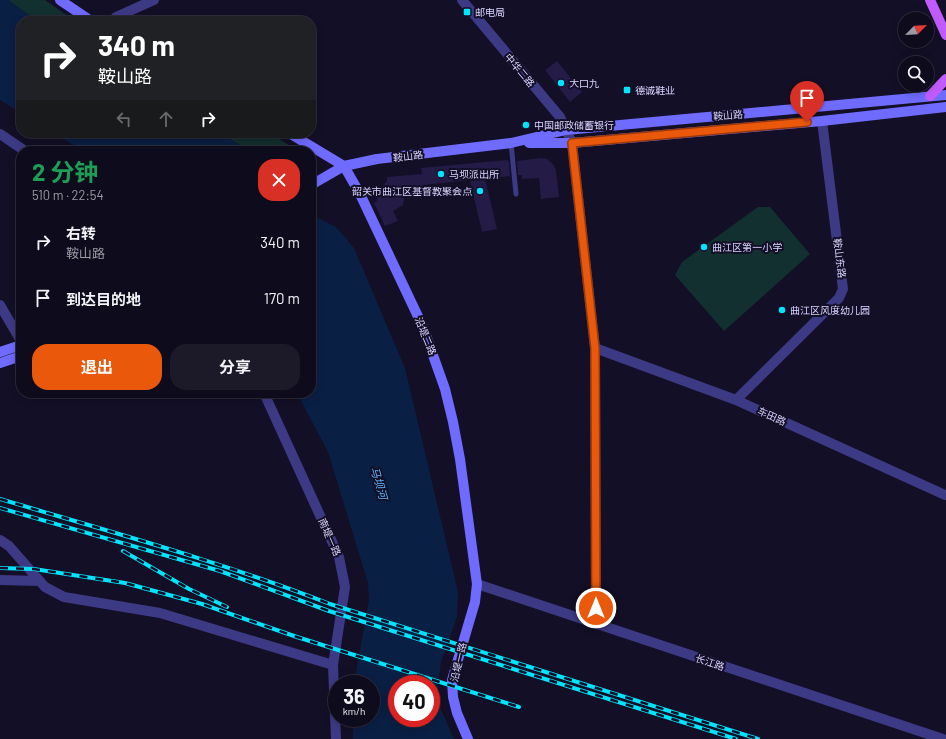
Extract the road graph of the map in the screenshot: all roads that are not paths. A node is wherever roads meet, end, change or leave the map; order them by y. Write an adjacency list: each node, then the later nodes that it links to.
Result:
1 (60, 0): 5 (main road)
2 (154, 0): 6 (street)
3 (462, 0): 13 (street, 中华二路)
4 (930, 0): 7 (main road)
5 (84, 16)
6 (118, 16)
7 (946, 35)
8 (946, 79): 10 (main road)
9 (946, 95): 10 (main road, 鞍山路)
10 (930, 96): 13 (main road, 鞍山路)
11 (946, 107): 12 (main road, 鞍山路)
12 (822, 121): 17 (main road, 鞍山路); 32 (street, 鞍山东路)
13 (566, 130): 16 (main road, 鞍山路); 17 (street, 中华二路)
14 (0, 134): 18 (street)
15 (297, 138): 19 (main road, 沿堤二路)
16 (511, 143): 17 (main road, 鞍山路); 21 (main road, 鞍山路); 23 (lane)
17 (572, 143): 27 (street, 中华二路)
18 (18, 146)
19 (311, 146)
20 (316, 149): 21 (main road, 沿堤二路)
21 (344, 166): 22 (main road, 鞍山路); 37 (main road, 沿堤二路)
22 (316, 182)
23 (516, 194)
24 (0, 305): 25 (street)
25 (16, 332)
26 (16, 347): 28 (main road)
27 (595, 348): 32 (street, 车田路); 38 (street, 中华二路)
28 (0, 352)
29 (16, 358): 30 (main road)
30 (0, 363)
31 (266, 398): 39 (street, 南堤一路)
32 (736, 400): 33 (street, 车田路)
33 (945, 495)
34 (0, 540): 36 (street)
35 (0, 580): 36 (street)
36 (40, 581): 39 (street)
37 (477, 584): 38 (street, 长江路); 41 (main road, 沿堤一路)
38 (596, 624): 42 (street, 长江路)
39 (333, 665): 40 (street, 南堤一路)
40 (336, 739)
41 (468, 739)
42 (943, 739)

